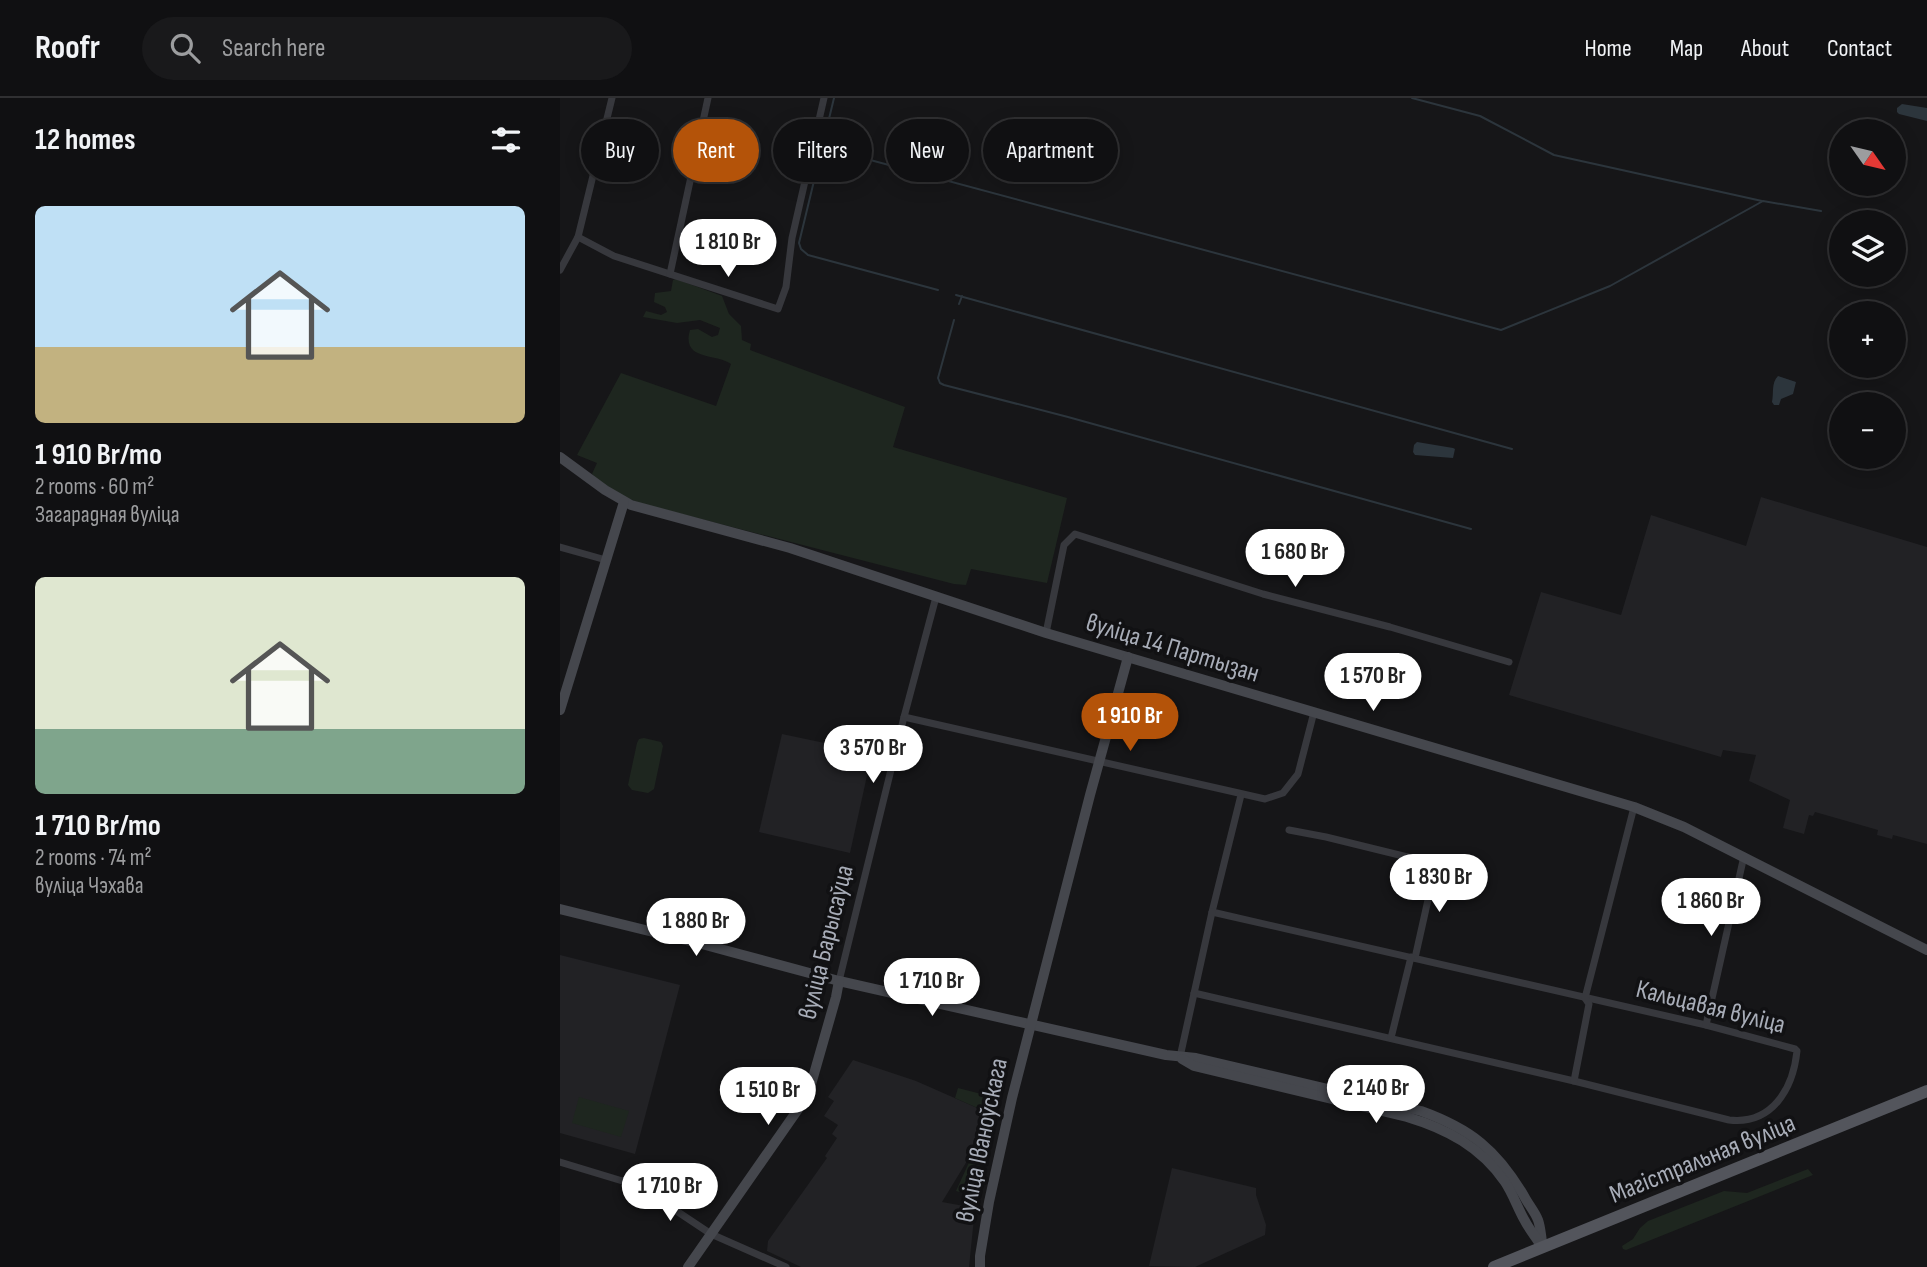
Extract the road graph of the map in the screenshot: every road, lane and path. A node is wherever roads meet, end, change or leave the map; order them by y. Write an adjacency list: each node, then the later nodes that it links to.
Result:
1 (612, 98): 4 (street)
2 (708, 98): 6 (street)
3 (824, 98): 6 (street)
4 (578, 237): 5 (street); 6 (street)
5 (560, 270)
6 (670, 274)
7 (560, 457): 8 (main road, вуліца 14 Партызан)
8 (624, 502): 10 (main road); 11 (main road, вуліца 14 Партызан)
9 (560, 547): 10 (street)
10 (606, 560): 15 (main road)
11 (936, 597): 12 (main road, вуліца 14 Партызан); 18 (street, вуліца Барысаўца)
12 (1046, 633): 13 (main road, вуліца 14 Партызан); 14 (street)
13 (1128, 657): 17 (main road, вуліца 14 Партызан); 19 (main road, вуліца Іваноўскага)
14 (1509, 662)
15 (565, 675): 16 (main road)
16 (560, 710)
17 (1314, 712): 20 (street); 21 (main road, вуліца 14 Партызан)
18 (904, 717): 19 (street); 28 (street, вуліца Барысаўца)
19 (1100, 761): 20 (street); 31 (main road, вуліца Іваноўскага)
20 (1241, 794): 25 (street)
21 (1634, 807): 23 (main road, вуліца 14 Партызан); 30 (street)
22 (1289, 830): 27 (street)
23 (1744, 856): 26 (main road, вуліца 14 Партызан); 32 (street)
24 (560, 909): 28 (main road)
25 (1212, 912): 27 (street, Кальцавая вуліца); 29 (street)
26 (1927, 950)
27 (1413, 958): 30 (street, Кальцавая вуліца); 33 (street)
28 (839, 981): 31 (main road); 38 (main road, вуліца Барысаўца)
29 (1195, 993): 33 (street, Кальцавая вуліца); 34 (street)
30 (1585, 998): 32 (street, Кальцавая вуліца); 35 (street)
31 (1031, 1024): 34 (main road); 42 (main road, вуліца Іваноўскага)
32 (1706, 1025): 35 (street, Кальцавая вуліца)
33 (1391, 1038): 35 (street, Кальцавая вуліца)
34 (1180, 1057): 39 (main road)
35 (1574, 1081)
36 (1927, 1091): 39 (main road, Магістральная вуліца)
37 (560, 1162): 38 (street)
38 (711, 1234): 40 (main road, вуліца Барысаўца); 41 (street)
39 (1543, 1247): 43 (main road, Магістральная вуліца)
40 (688, 1267)
41 (786, 1267)
42 (980, 1267)
43 (1494, 1267)

